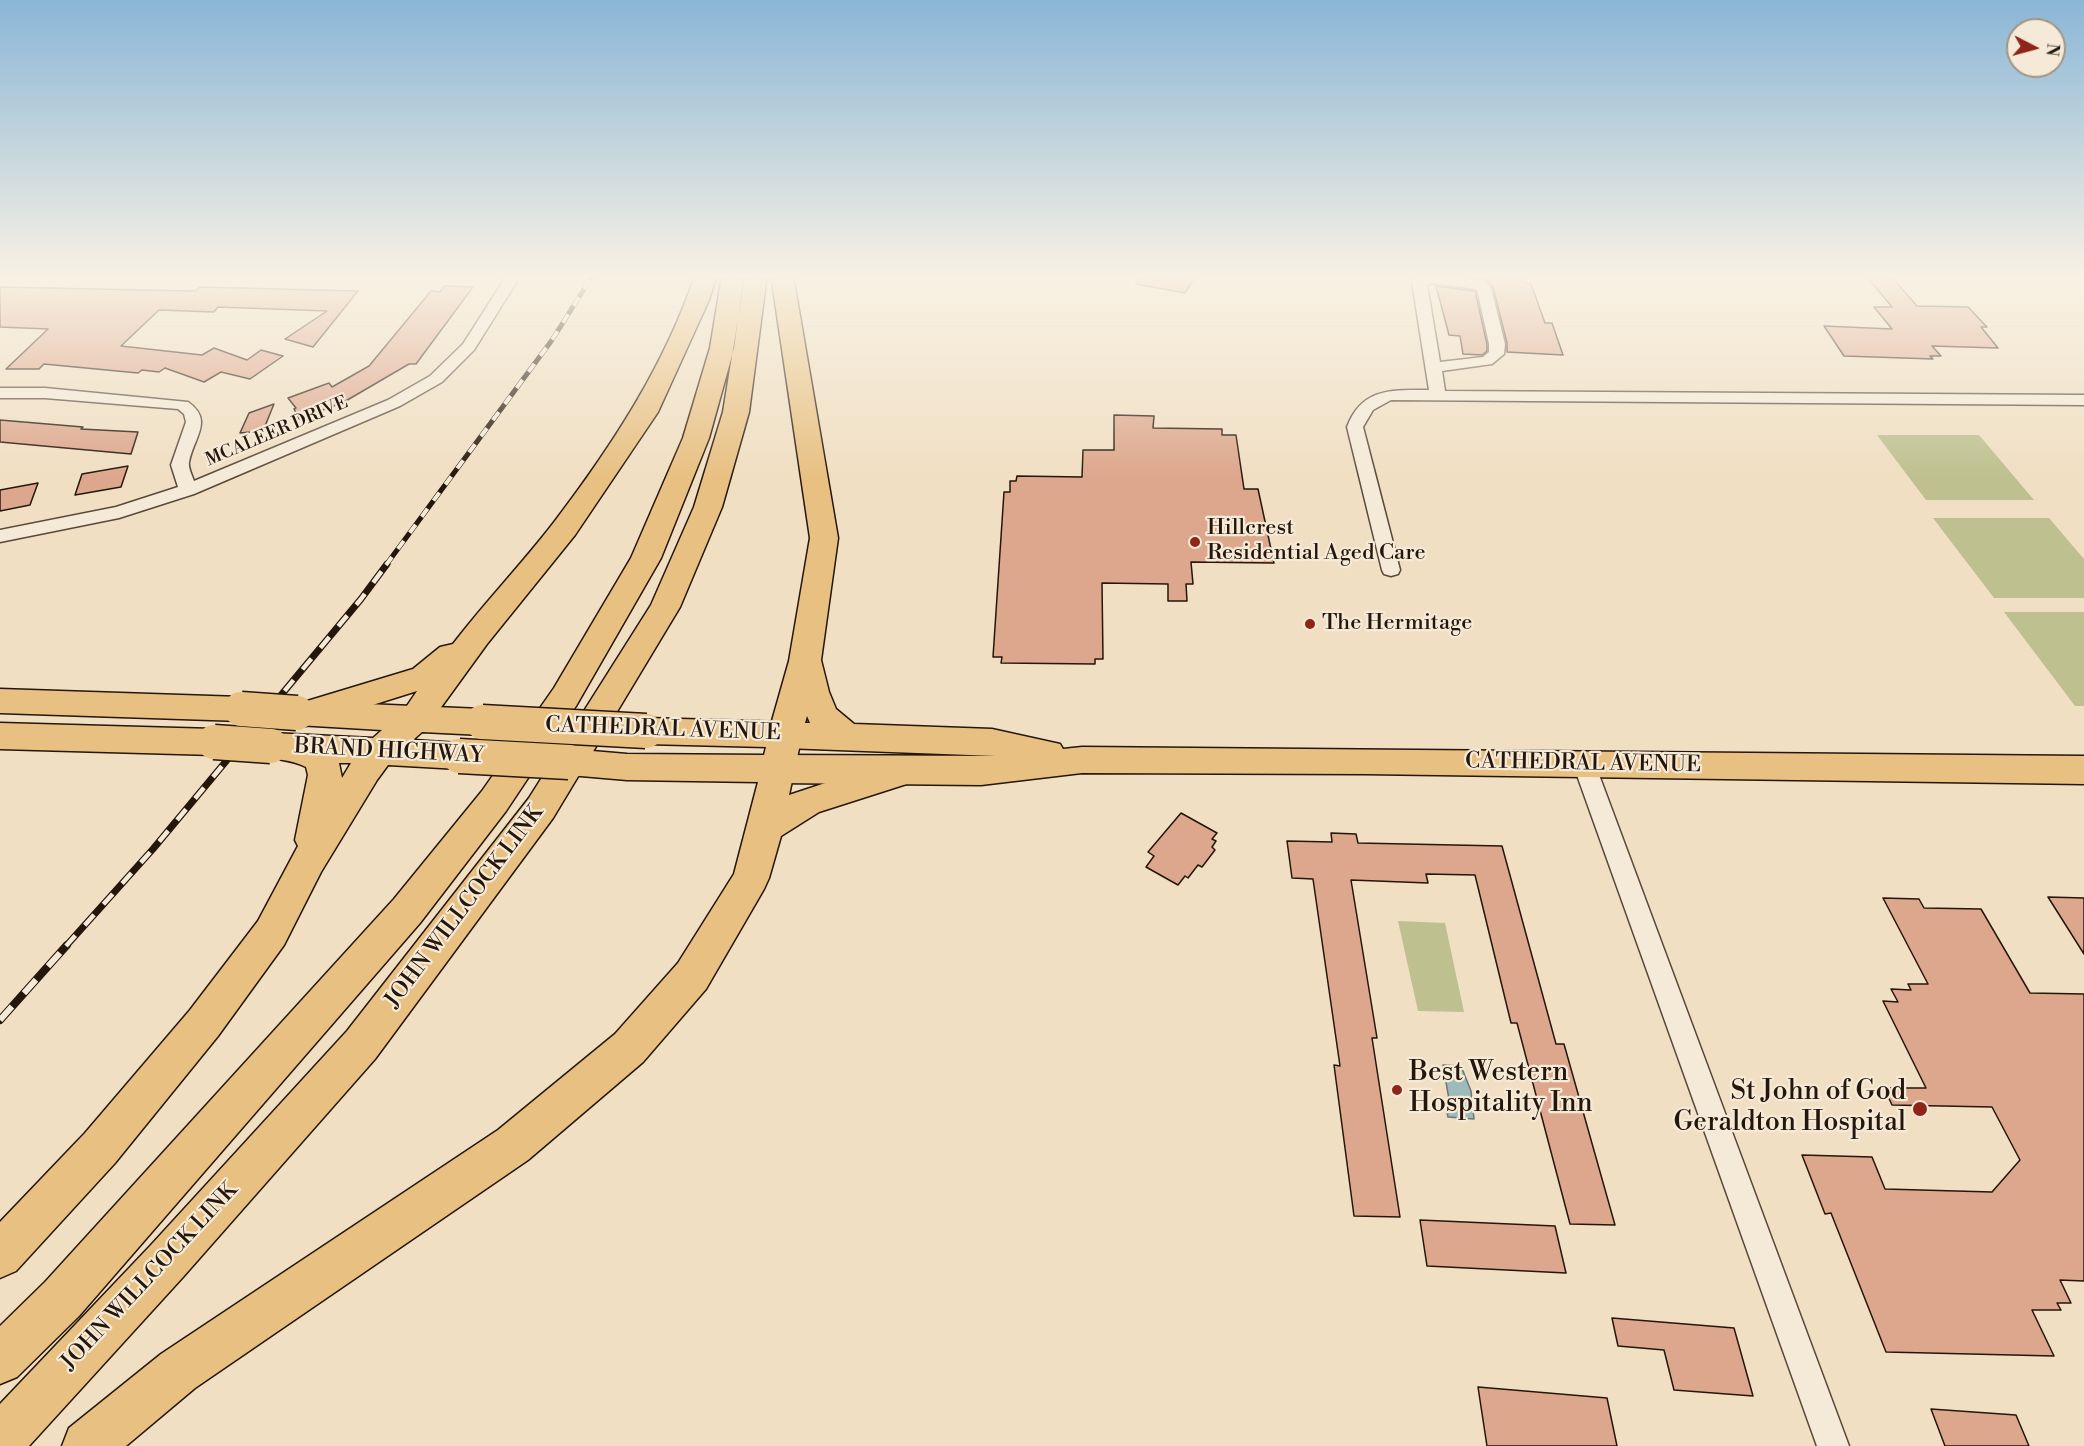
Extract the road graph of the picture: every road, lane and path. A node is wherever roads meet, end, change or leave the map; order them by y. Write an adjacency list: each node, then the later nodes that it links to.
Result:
1 (471, 342): 12 (street, MCALEER DRIVE)
2 (678, 342): 15 (main road)
3 (723, 342): 33 (main road, JOHN WILLCOCK LINK)
4 (747, 342): 34 (main road, JOHN WILLCOCK LINK)
5 (793, 342): 16 (main road)
6 (1429, 342): 8 (street)
7 (1497, 342): 8 (street)
8 (1433, 368): 10 (street)
9 (0, 393): 12 (street)
10 (1438, 394): 11 (street); 14 (street)
11 (2084, 400)
12 (188, 490): 13 (street, MCALEER DRIVE)
13 (0, 536)
14 (1391, 570)
15 (476, 636): 18 (main road); 19 (main road)
16 (805, 661): 21 (main road); 22 (main road)
17 (0, 701): 18 (main road, CATHEDRAL AVENUE, bridge)
18 (302, 713): 19 (main road, CATHEDRAL AVENUE)
19 (414, 719): 21 (main road, CATHEDRAL AVENUE, bridge); 24 (main road)
20 (0, 735): 23 (main road, BRAND HIGHWAY, bridge)
21 (786, 735): 22 (main road, CATHEDRAL AVENUE); 27 (main road)
22 (846, 737): 25 (main road, CATHEDRAL AVENUE)
23 (285, 747): 24 (main road, BRAND HIGHWAY); 31 (main road)
24 (379, 753): 27 (main road, BRAND HIGHWAY, bridge); 31 (main road)
25 (1082, 760): 26 (main road, CATHEDRAL AVENUE); 29 (main road, CATHEDRAL AVENUE)
26 (1584, 764): 28 (main road, CATHEDRAL AVENUE); 36 (street)
27 (777, 769): 29 (main road, CATHEDRAL AVENUE); 30 (main road)
28 (2084, 770)
29 (904, 771): 30 (main road)
30 (765, 827): 35 (main road)
31 (308, 861): 32 (main road)
32 (0, 1256)
33 (0, 1360)
34 (0, 1440)
35 (87, 1446)
36 (1833, 1446)

